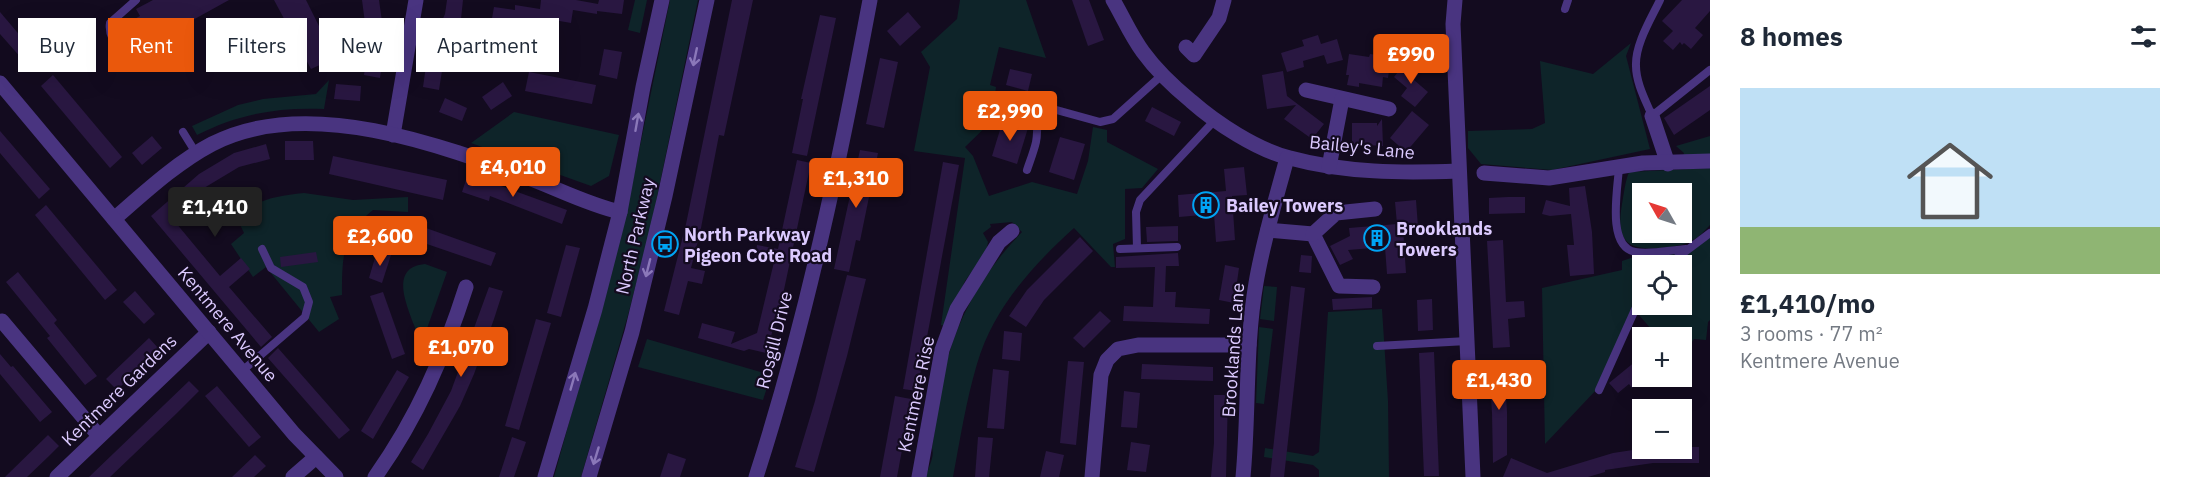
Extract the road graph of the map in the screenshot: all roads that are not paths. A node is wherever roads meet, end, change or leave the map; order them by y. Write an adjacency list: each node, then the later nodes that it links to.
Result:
1 (136, 0): 12 (lane)
2 (416, 0): 25 (street)
3 (662, 0): 36 (street, North Parkway, one-way to 3)
4 (707, 0): 65 (street, North Parkway, one-way to 65)
5 (870, 0): 66 (street, Rosgill Drive)
6 (1113, 0): 15 (street, Bailey's Lane)
7 (1224, 0): 13 (street)
8 (1455, 0): 33 (street)
9 (1568, 0): 11 (lane)
10 (1660, 0): 22 (lane)
11 (1565, 9)
12 (115, 18)
13 (1186, 47)
14 (1710, 70): 22 (lane)
15 (1163, 75): 20 (lane); 23 (street, Bailey's Lane)
16 (0, 83): 37 (street, Kentmere Avenue)
17 (1306, 90): 19 (street)
18 (1002, 95): 20 (lane)
19 (1342, 99): 21 (street); 30 (street)
20 (1050, 108): 32 (lane)
21 (1389, 109)
22 (1652, 116): 29 (street)
23 (1214, 121): 27 (street, Bailey's Lane); 43 (lane)
24 (183, 132): 26 (lane)
25 (393, 135): 26 (street); 36 (street)
26 (196, 153): 37 (street)
27 (1287, 158): 30 (street, Bailey's Lane); 38 (street, Brooklands Lane)
28 (1710, 161): 29 (street)
29 (1668, 164): 31 (street)
30 (1329, 167): 33 (street, Bailey's Lane)
31 (1619, 167): 34 (street); 46 (lane)
32 (1027, 171)
33 (1458, 171): 53 (street)
34 (1484, 172)
35 (1375, 209): 41 (street)
36 (620, 212): 64 (street, North Parkway, one-way to 36)
37 (114, 219): 52 (street, Kentmere Avenue)
38 (1268, 230): 41 (street); 54 (street, Brooklands Lane)
39 (1012, 231): 67 (street, Kentmere Rise)
40 (1710, 233): 46 (lane)
41 (1313, 234): 48 (street)
42 (1177, 247): 43 (lane)
43 (1137, 248): 45 (lane)
44 (262, 249): 56 (lane)
45 (1120, 249)
46 (1686, 249): 47 (lane)
47 (1679, 255)
48 (1373, 286)
49 (466, 287): 63 (street)
50 (1633, 315): 57 (lane)
51 (3, 321): 58 (street)
52 (209, 332): 56 (street, Kentmere Avenue); 58 (street, Kentmere Gardens)
53 (1467, 341): 55 (lane); 70 (street)
54 (1249, 345): 68 (street); 69 (street, Brooklands Lane)
55 (1377, 346)
56 (242, 372): 59 (street, Kentmere Avenue)
57 (1599, 390)
58 (99, 436): 60 (street, Kentmere Gardens)
59 (316, 457): 61 (street); 62 (street, Kentmere Avenue)
60 (57, 477)
61 (293, 477)
62 (336, 477)
63 (375, 477)
64 (545, 477)
65 (589, 477)
66 (756, 477)
67 (919, 477)
68 (1092, 477)
69 (1244, 477)
70 (1473, 477)

